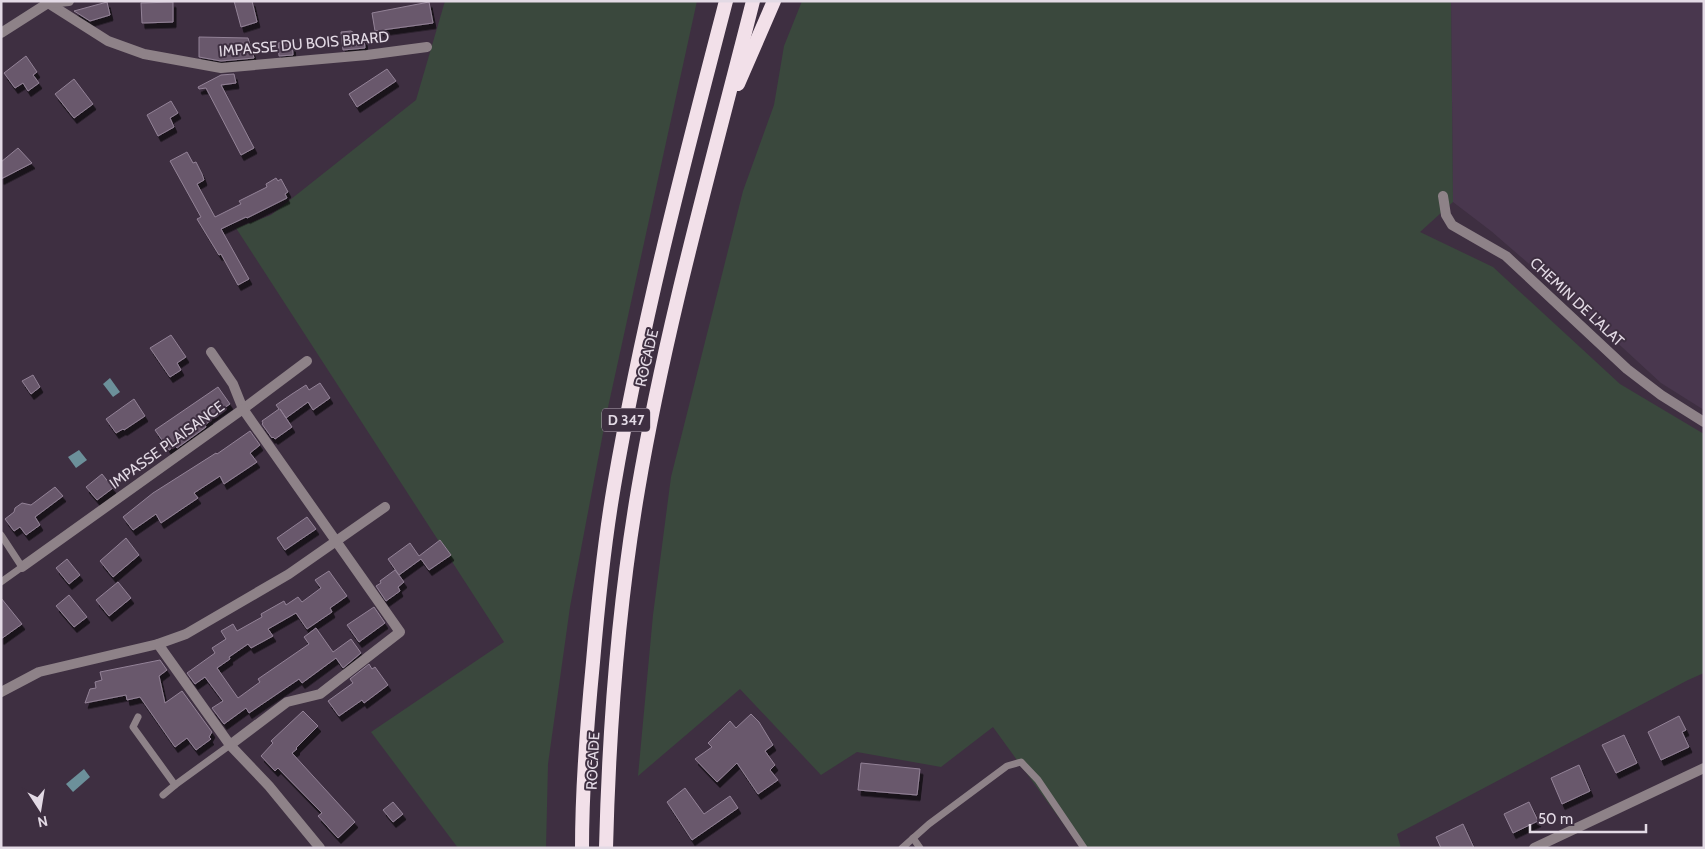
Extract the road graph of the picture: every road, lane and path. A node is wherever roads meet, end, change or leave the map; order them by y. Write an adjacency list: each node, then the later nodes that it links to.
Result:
1 (69, 1): 5 (street)
2 (726, 1): 28 (highway, D 347)
3 (753, 1): 8 (highway, ROCADE / D 347)
4 (774, 1): 8 (highway)
5 (46, 2): 6 (street); 7 (street, IMPASSE DU BOIS BRARD)
6 (1, 33)
7 (427, 47)
8 (721, 124): 29 (highway, ROCADE / D 347)
9 (1443, 196): 13 (street, CHEMIN DE L'ALAT)
10 (211, 352): 12 (street)
11 (307, 361): 12 (street)
12 (243, 409): 16 (street, IMPASSE PLAISANCE); 17 (street, IMPASSE PLAISANCE)
13 (1704, 422)
14 (385, 507): 16 (street)
15 (1, 536): 17 (lane)
16 (336, 540): 19 (street); 22 (street, IMPASSE PLAISANCE)
17 (22, 567): 18 (lane, IMPASSE PLAISANCE)
18 (1, 582)
19 (158, 644): 20 (street); 22 (street)
20 (1, 692)
21 (138, 717): 24 (lane)
22 (230, 745): 24 (lane); 27 (street)
23 (1704, 768): 33 (street)
24 (175, 785): 25 (lane)
25 (163, 795)
26 (913, 838): 30 (lane); 31 (lane); 32 (lane)
27 (320, 848)
28 (582, 848)
29 (606, 848)
30 (902, 848)
31 (920, 848)
32 (1084, 848)
33 (1534, 848)

